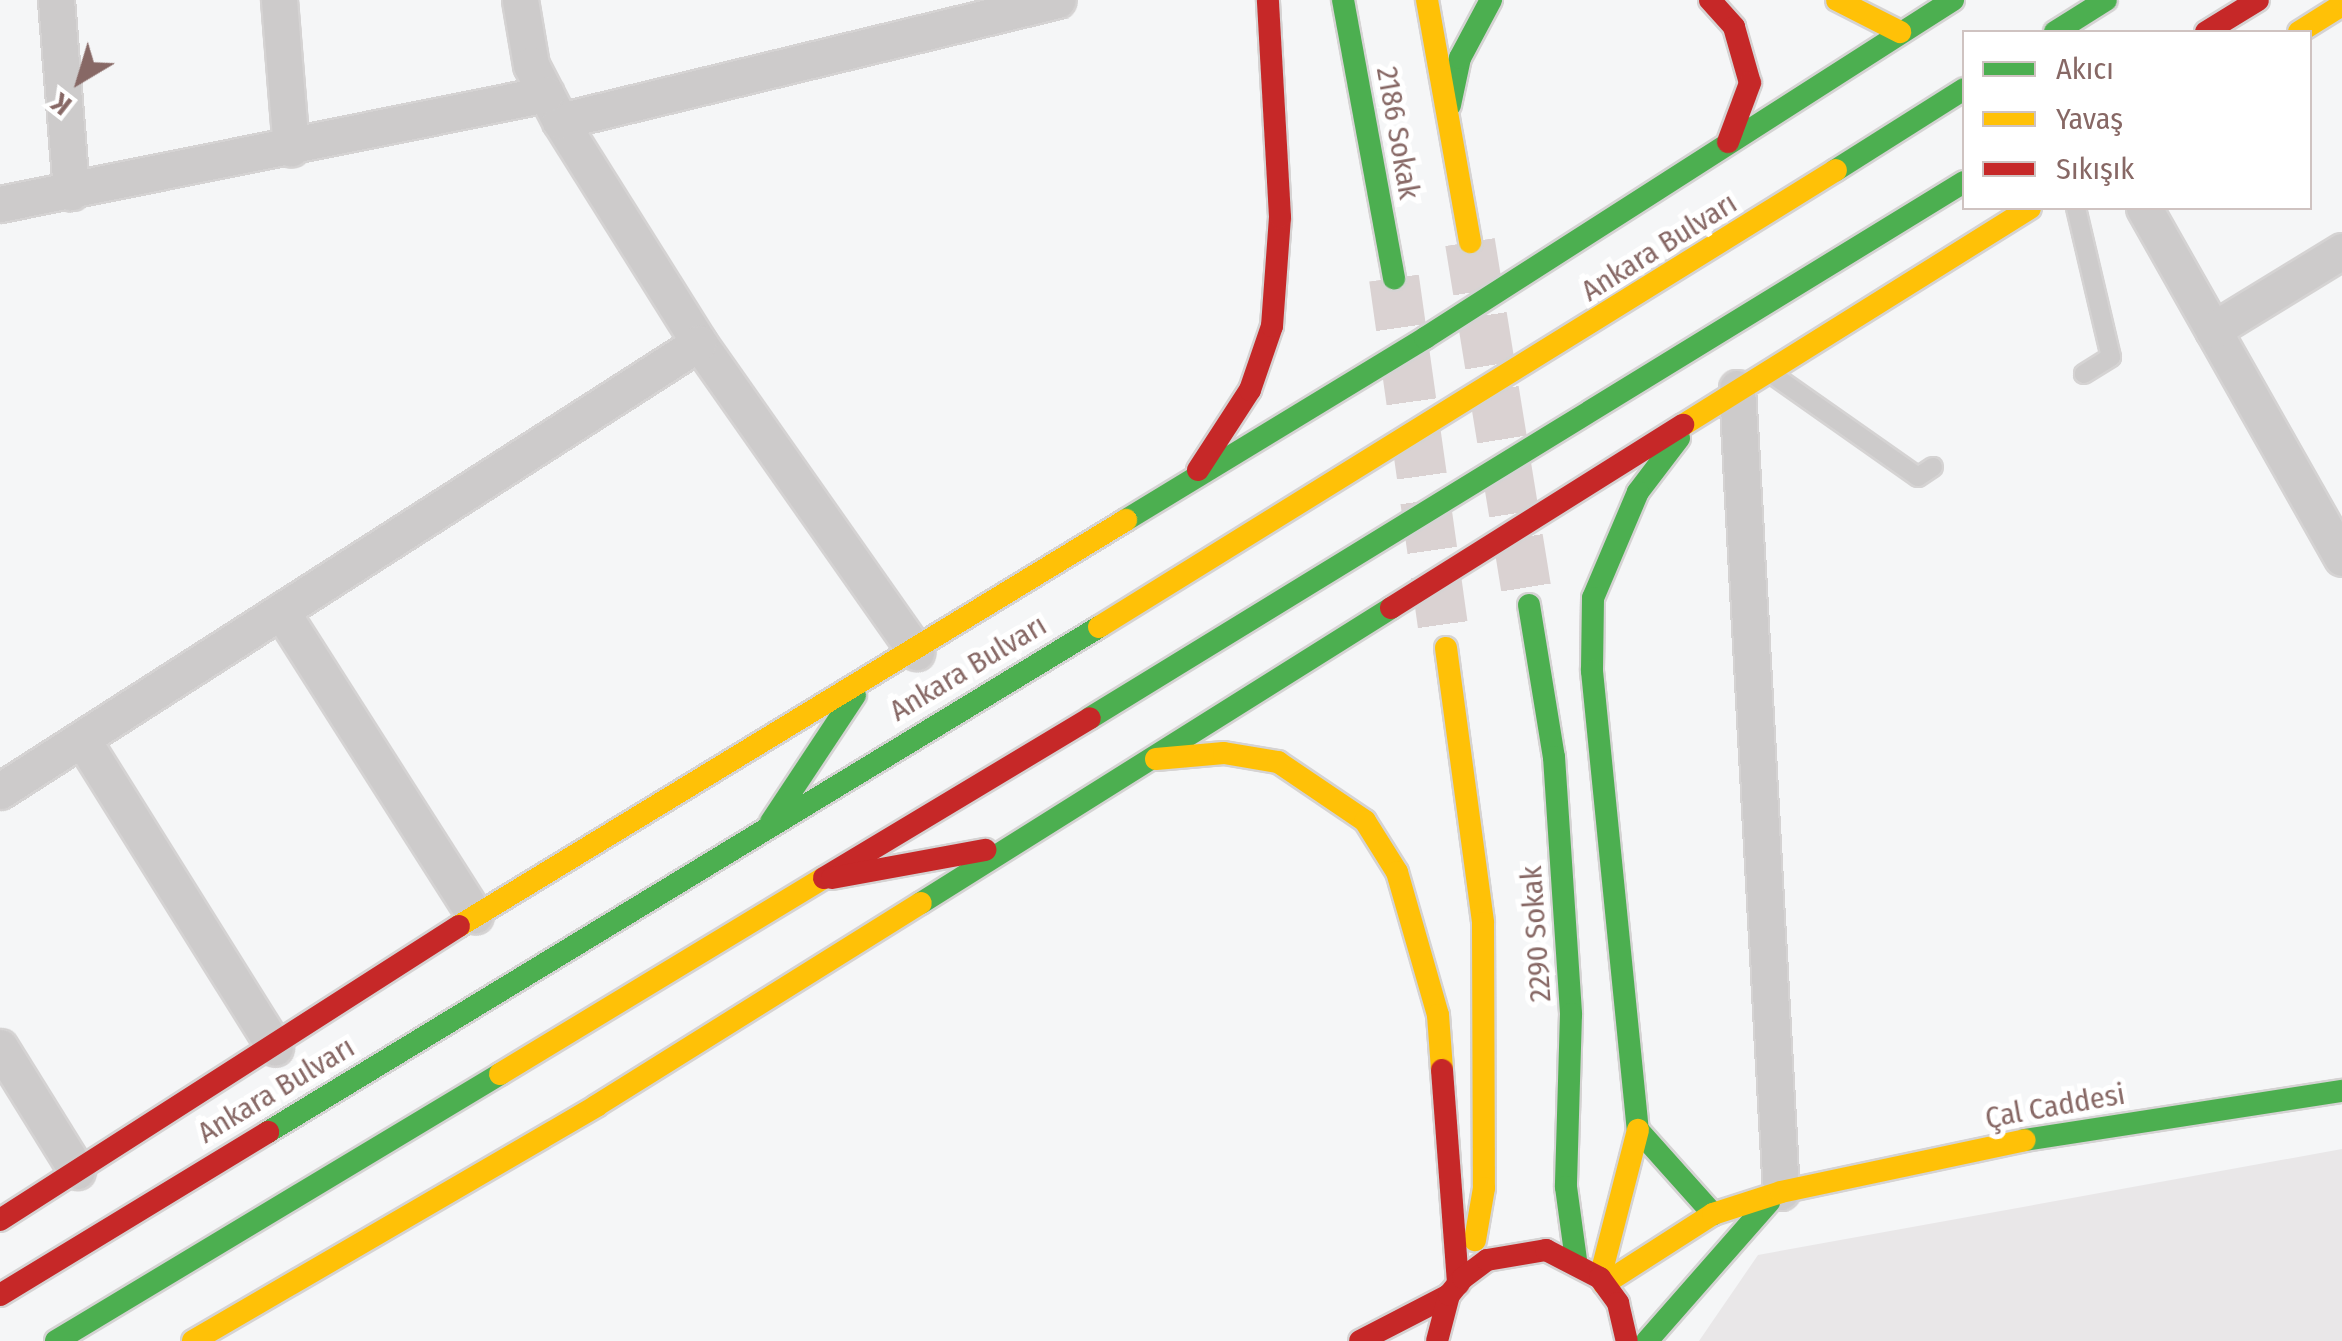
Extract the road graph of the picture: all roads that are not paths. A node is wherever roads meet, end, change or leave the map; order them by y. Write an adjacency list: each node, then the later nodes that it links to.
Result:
1 (56, 0): 25 (street)
2 (279, 0): 23 (street)
3 (520, 0): 20 (street)
4 (1058, 0): 20 (street)
5 (1268, 0): 39 (main road)
6 (1343, 0): 32 (main road, 2186 Sokak)
7 (1427, 0): 21 (main road, 2186 Sokak)
8 (1492, 0): 21 (main road)
9 (1710, 0): 22 (main road)
10 (1837, 0): 18 (main road)
11 (1953, 0): 18 (main road, Ankara Bulvarı)
12 (2106, 0): 15 (main road)
13 (2258, 0): 16 (main road)
14 (2342, 5): 17 (main road)
15 (2058, 30)
16 (2209, 30)
17 (2303, 30)
18 (1900, 32): 22 (main road, Ankara Bulvarı)
19 (1962, 91): 49 (main road, Ankara Bulvarı)
20 (553, 108): 23 (street); 34 (street)
21 (1447, 120): 30 (main road, 2186 Sokak)
22 (1728, 142): 39 (main road, Ankara Bulvarı)
23 (291, 149): 25 (street)
24 (1962, 183): 51 (main road)
25 (71, 192): 26 (street)
26 (0, 204)
27 (2027, 210): 36 (main road)
28 (2076, 210): 35 (lane)
29 (2145, 210): 33 (street)
30 (1470, 242)
31 (2342, 251): 33 (street)
32 (1394, 278)
33 (2213, 330): 40 (street)
34 (699, 343): 42 (street); 44 (street)
35 (2084, 374)
36 (1753, 380): 37 (main road); 38 (lane); 59 (street)
37 (1700, 410): 47 (main road); 56 (main road)
38 (1933, 467)
39 (1188, 484): 44 (main road, Ankara Bulvarı)
40 (2342, 558)
41 (1529, 605): 63 (main road, 2290 Sokak)
42 (281, 611): 46 (street); 52 (street)
43 (1446, 648): 66 (main road, 2290 Sokak)
44 (916, 652): 45 (main road, Ankara Bulvarı)
45 (864, 683): 49 (main road); 52 (main road, Ankara Bulvarı)
46 (82, 739): 48 (street); 54 (street)
47 (1146, 760): 50 (main road); 66 (main road)
48 (0, 791)
49 (770, 822): 58 (main road, Ankara Bulvarı)
50 (1009, 846): 51 (main road); 70 (main road)
51 (827, 879): 62 (main road)
52 (475, 916): 54 (main road, Ankara Bulvarı)
53 (0, 1047): 57 (street)
54 (275, 1048): 57 (main road, Ankara Bulvarı)
55 (2342, 1091): 59 (main road, Çal Caddesi)
56 (1638, 1130): 60 (main road); 65 (main road)
57 (77, 1171): 61 (main road, Ankara Bulvarı)
58 (179, 1184): 64 (main road); 67 (main road, Ankara Bulvarı)
59 (1781, 1192): 60 (main road, Çal Caddesi); 74 (main road)
60 (1713, 1214): 65 (main road, Çal Caddesi)
61 (0, 1220)
62 (230, 1235): 68 (main road); 69 (main road)
63 (1576, 1260): 65 (main road); 66 (main road)
64 (0, 1266)
65 (1602, 1281): 73 (main road)
66 (1457, 1286): 71 (main road); 72 (main road, 2290 Sokak)
67 (0, 1295)
68 (56, 1341)
69 (93, 1341)
70 (193, 1341)
71 (1360, 1341)
72 (1436, 1341)
73 (1626, 1341)
74 (1648, 1341)

